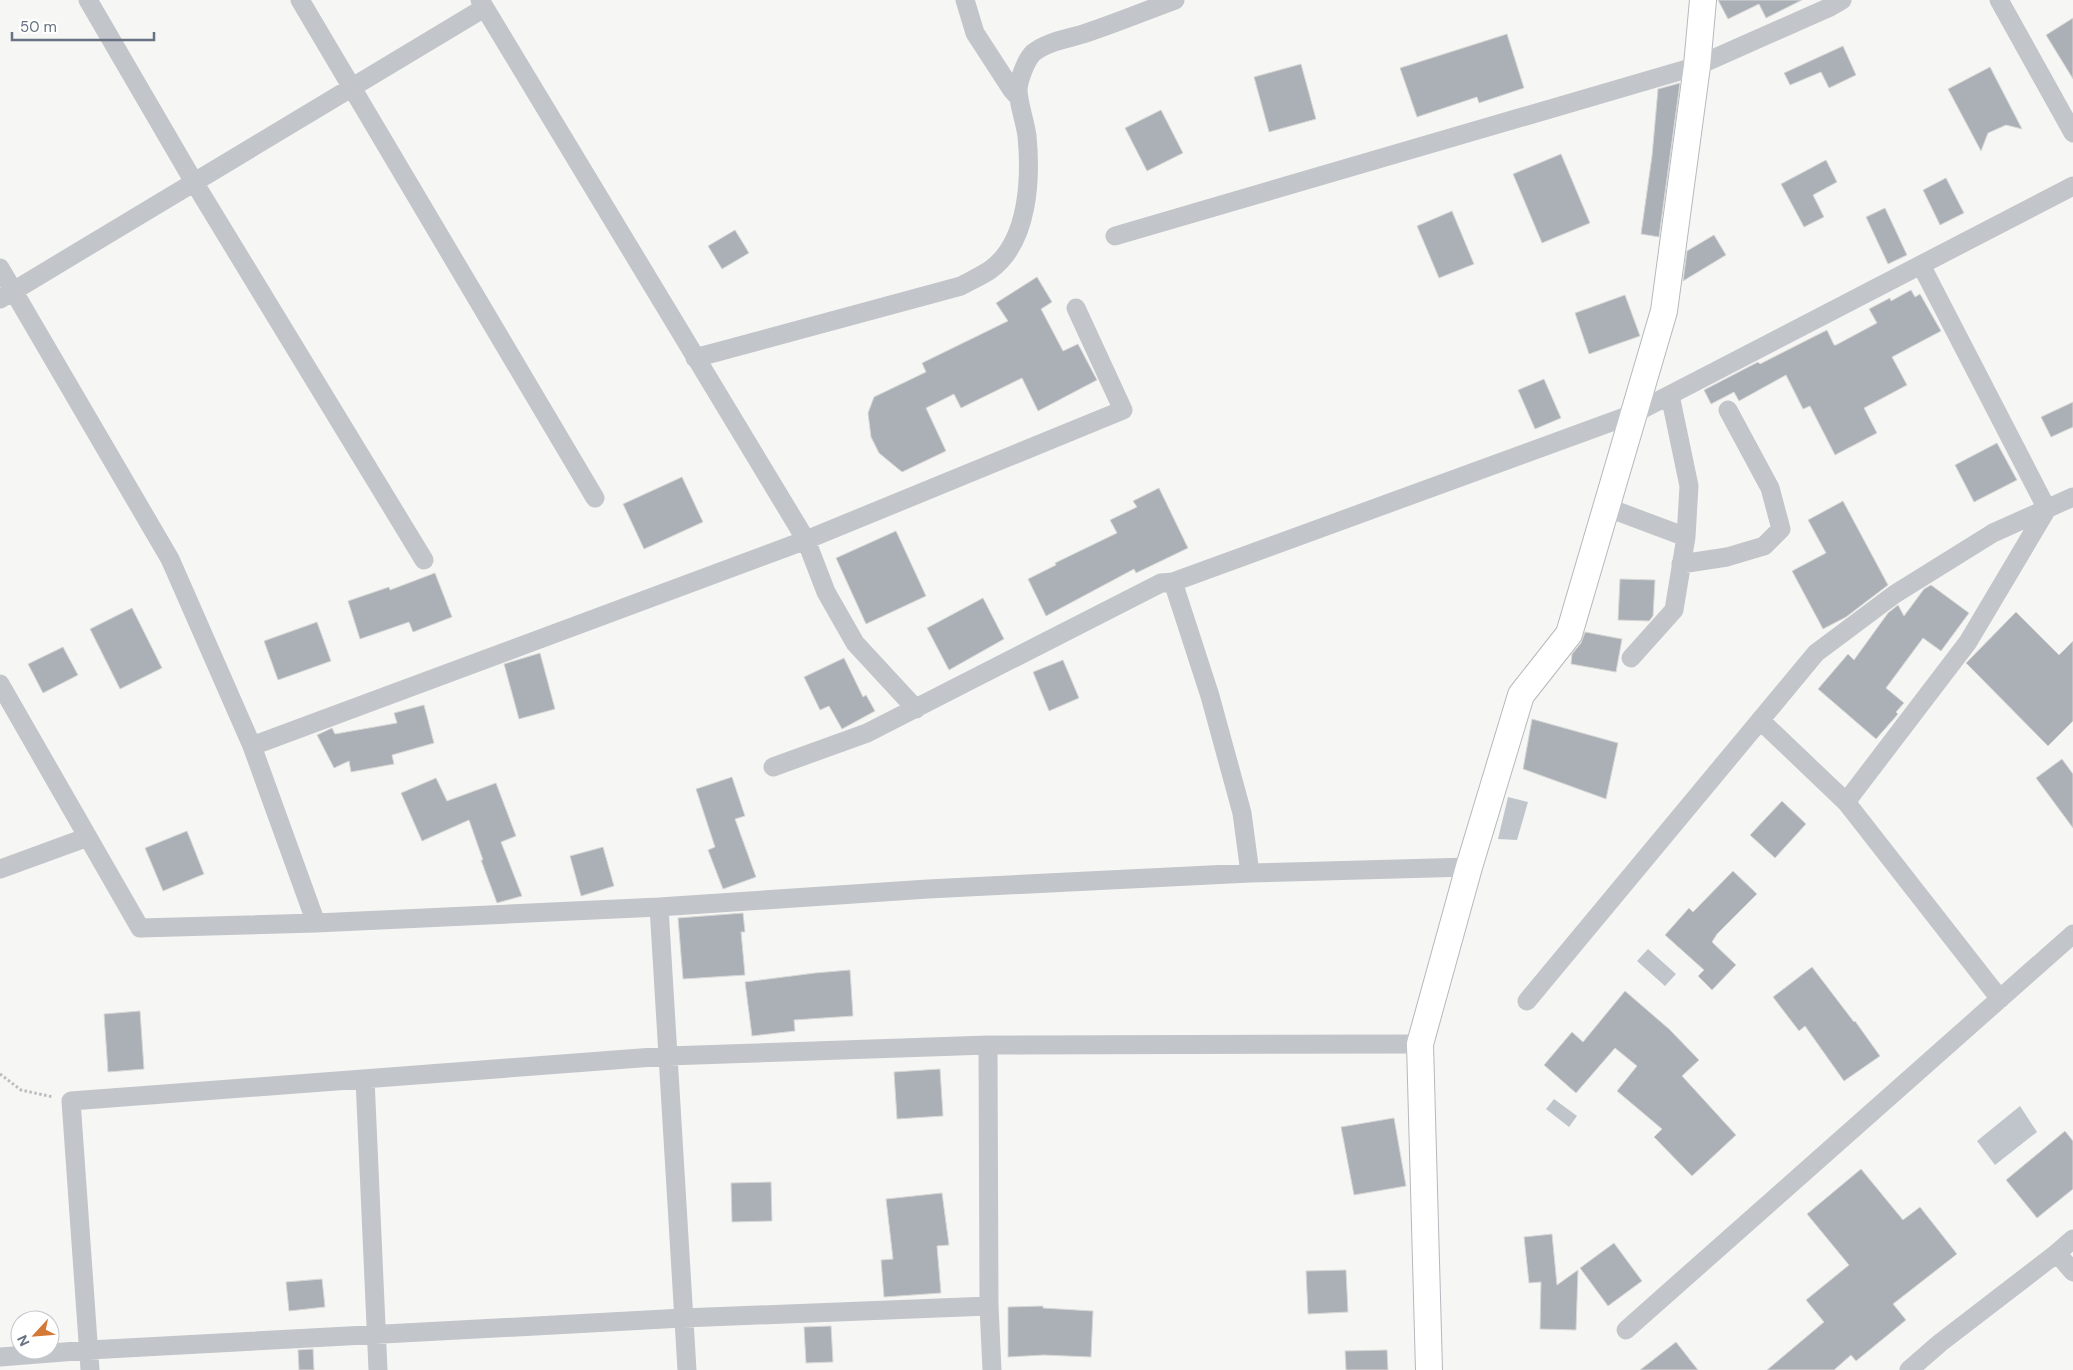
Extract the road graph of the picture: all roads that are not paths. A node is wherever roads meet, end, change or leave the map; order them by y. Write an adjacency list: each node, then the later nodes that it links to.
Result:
1 (88, 0): 13 (street)
2 (300, 0): 10 (street)
3 (965, 0): 11 (street)
4 (1175, 0): 11 (street)
5 (1703, 0): 9 (street)
6 (1842, 0): 9 (street)
7 (1999, 0): 12 (street)
8 (482, 4): 10 (street); 20 (street)
9 (1697, 66): 15 (street); 23 (street)
10 (353, 87): 13 (street); 24 (street)
11 (1019, 98): 20 (street)
12 (2073, 133)
13 (194, 182): 18 (street); 30 (street)
14 (2073, 186): 16 (street)
15 (1115, 236)
16 (1921, 265): 21 (street); 27 (street)
17 (0, 268): 18 (street)
18 (7, 295): 37 (street)
19 (1076, 308): 29 (street)
20 (696, 358): 29 (street)
21 (1670, 395): 23 (street); 28 (street)
22 (1728, 410): 31 (street)
23 (1633, 414): 26 (street); 32 (street)
24 (596, 498)
25 (2073, 498): 27 (street)
26 (1606, 507): 28 (street); 41 (street)
27 (2047, 509): 36 (street); 39 (street)
28 (1686, 537): 31 (street)
29 (806, 540): 35 (street); 37 (street)
30 (424, 560)
31 (1681, 564): 33 (street)
32 (1173, 582): 35 (street); 43 (street)
33 (1631, 658)
34 (0, 684): 40 (street)
35 (916, 709): 38 (street)
36 (1760, 720): 39 (street); 48 (street)
37 (252, 746): 45 (street)
38 (773, 767)
39 (1846, 802): 47 (street)
40 (88, 837): 42 (street); 45 (street)
41 (1469, 867): 43 (street); 50 (street)
42 (0, 869)
43 (1250, 873): 44 (street)
44 (659, 907): 45 (street); 51 (street)
45 (316, 923)
46 (2073, 934): 47 (street)
47 (2000, 999): 58 (street)
48 (1527, 1000)
49 (988, 1044): 50 (street); 51 (street); 56 (street)
50 (1420, 1044): 66 (street)
51 (667, 1056): 52 (street); 57 (street)
52 (364, 1079): 59 (street); 60 (street)
53 (2073, 1239): 54 (street)
54 (2057, 1254): 55 (street); 67 (street)
55 (2073, 1272)
56 (989, 1306): 57 (street); 65 (street)
57 (683, 1318): 59 (street); 64 (street)
58 (1626, 1330)
59 (377, 1334): 60 (street); 63 (street)
60 (89, 1350): 61 (street); 62 (street)
61 (0, 1357)
62 (90, 1370)
63 (378, 1370)
64 (687, 1370)
65 (992, 1370)
66 (1429, 1370)
67 (1909, 1370)

